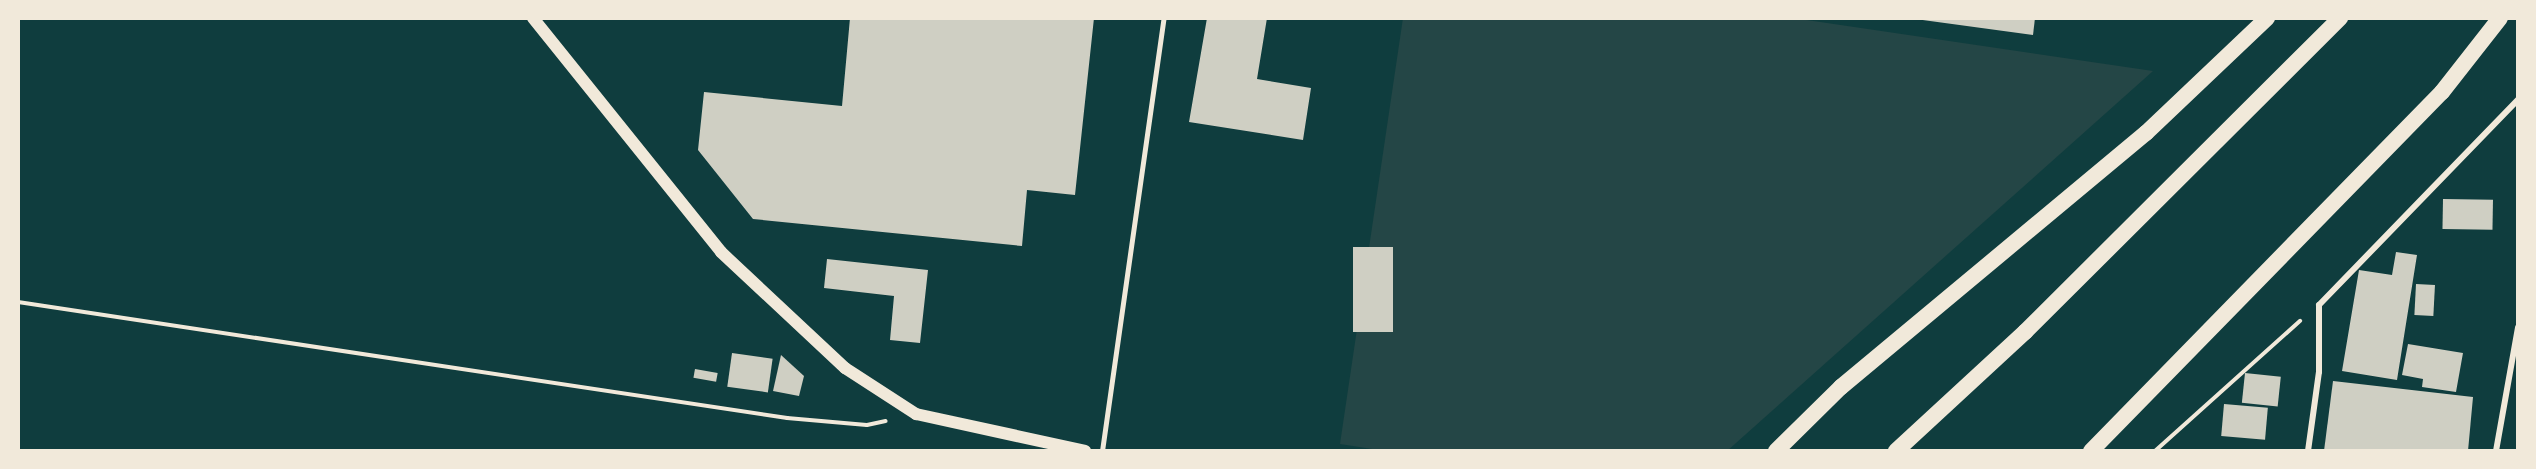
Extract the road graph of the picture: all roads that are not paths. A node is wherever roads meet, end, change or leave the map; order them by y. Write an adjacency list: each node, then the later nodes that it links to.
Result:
1 (533, 18): 8 (main road)
2 (1164, 18): 9 (lane)
3 (2267, 18): 10 (highway)
4 (2340, 18): 11 (highway)
5 (2500, 18): 12 (highway)
6 (2518, 100): 13 (street)
7 (2518, 327): 14 (street)
8 (1085, 451)
9 (1102, 451)
10 (1776, 451)
11 (1896, 451)
12 (2091, 451)
13 (2308, 451)
14 (2496, 451)

